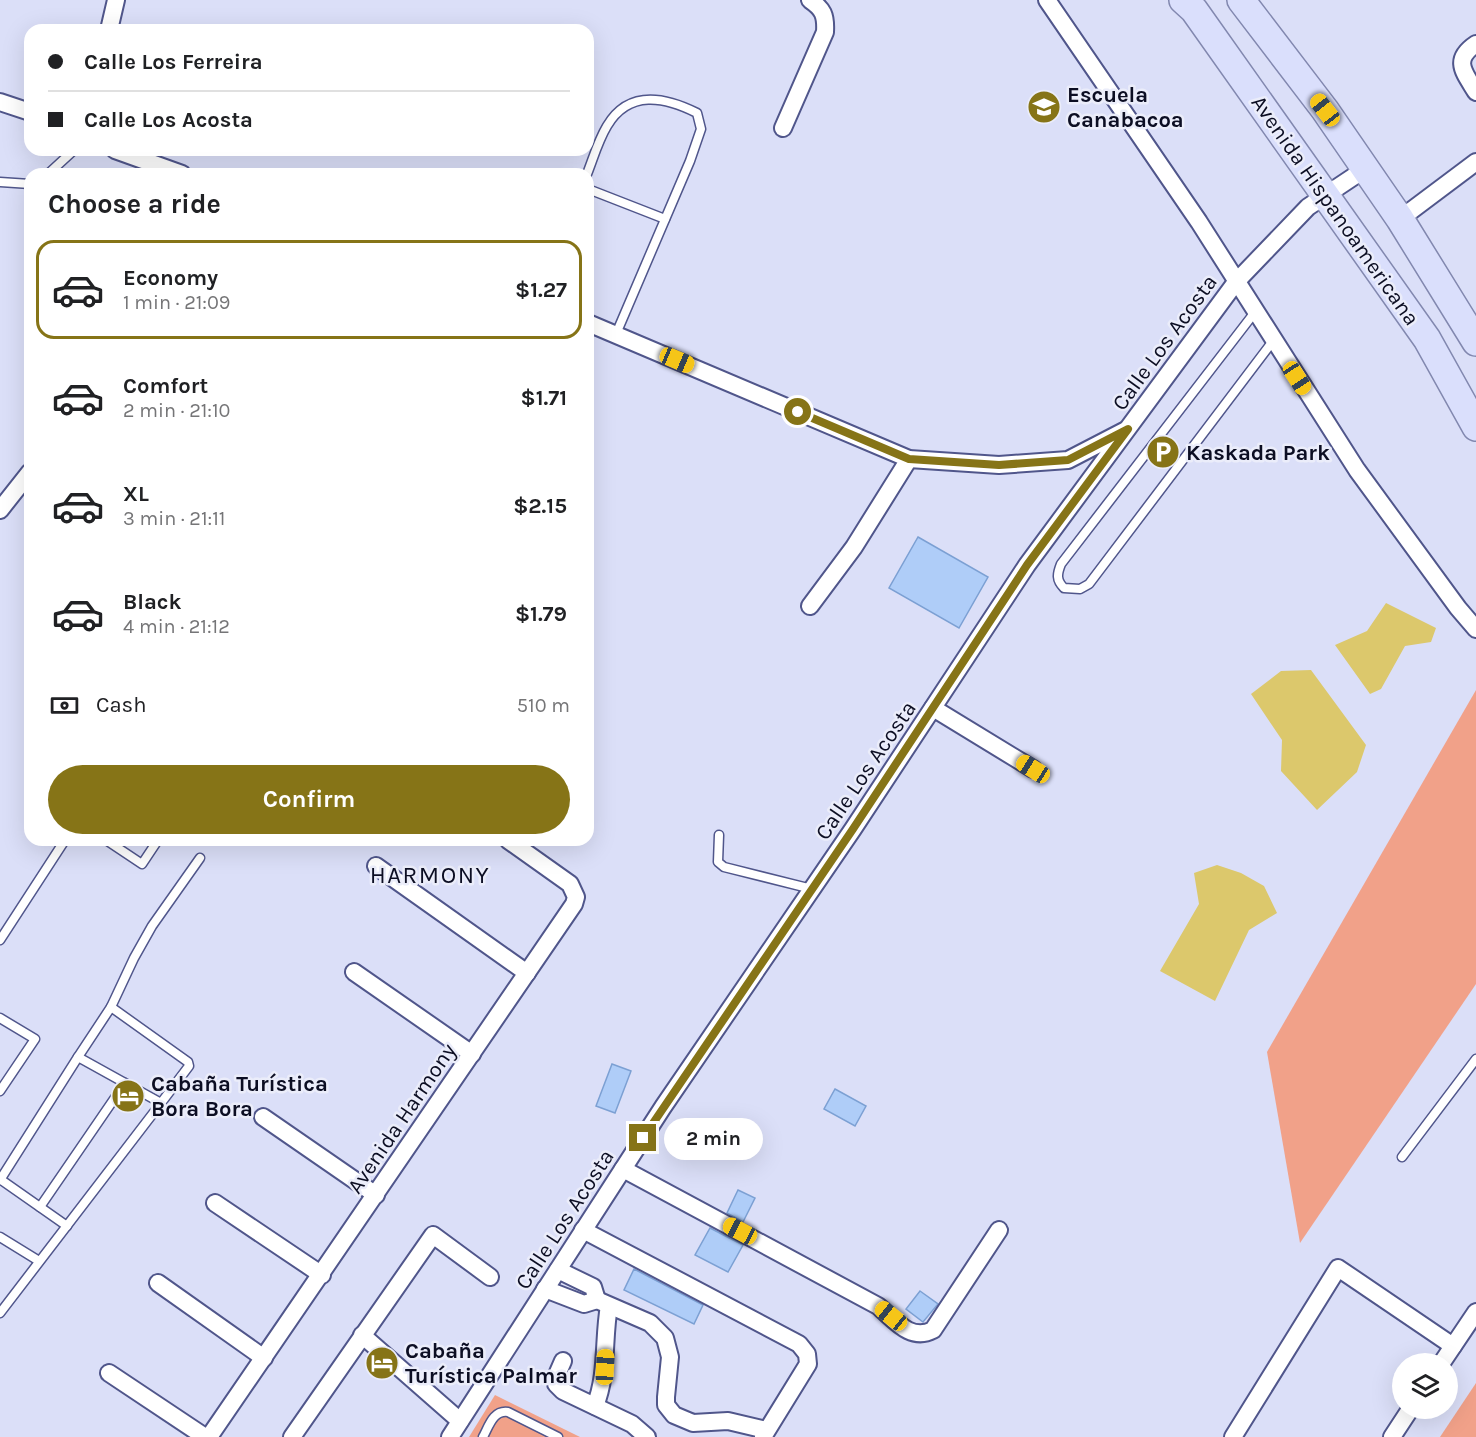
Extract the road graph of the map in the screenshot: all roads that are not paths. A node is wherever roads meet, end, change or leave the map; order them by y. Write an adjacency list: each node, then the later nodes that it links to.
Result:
1 (116, 0): 6 (street)
2 (810, 0): 11 (street)
3 (1047, 0): 25 (street)
4 (1184, 0): 22 (main road, Avenida Hispanoamericana)
5 (1241, 0): 18 (main road, Avenida Hispanoamericana)
6 (110, 24)
7 (1476, 44): 8 (street)
8 (1476, 92)
9 (0, 102): 10 (street)
10 (24, 110)
11 (783, 128)
12 (68, 156): 15 (lane)
13 (132, 156): 16 (street)
14 (1476, 162): 24 (street)
15 (54, 168)
16 (165, 168)
17 (589, 168): 23 (lane)
18 (1365, 169): 22 (street, Calle Los Acosta); 24 (main road, Avenida Hispanoamericana)
19 (0, 182): 20 (lane)
20 (24, 184)
21 (594, 191): 23 (lane)
22 (1326, 193): 25 (street, Calle Los Acosta); 31 (main road, Avenida Hispanoamericana)
23 (665, 219): 28 (lane)
24 (1400, 219): 30 (main road, Avenida Hispanoamericana)
25 (1236, 282): 26 (street); 32 (street, Calle Los Acosta)
26 (1255, 312): 29 (street); 29 (lane)
27 (594, 325): 28 (street)
28 (616, 334): 33 (street)
29 (1274, 341): 37 (street)
30 (1476, 342)
31 (1476, 428)
32 (1128, 429): 33 (street); 38 (street, Calle Los Acosta)
33 (909, 459): 36 (street)
34 (24, 480): 35 (street)
35 (0, 510)
36 (810, 606)
37 (1476, 629)
38 (933, 708): 39 (street); 47 (street, Calle Los Acosta)
39 (1033, 769)
40 (719, 835): 47 (lane)
41 (61, 846): 48 (lane)
42 (115, 846): 43 (lane)
43 (154, 846)
44 (516, 846): 50 (street, Avenida Harmony)
45 (200, 858): 51 (lane)
46 (376, 866): 50 (street)
47 (812, 889): 61 (street, Calle Los Acosta)
48 (0, 940)
49 (354, 972): 53 (street)
50 (527, 973): 53 (street, Avenida Harmony)
51 (111, 1006): 54 (lane); 58 (lane)
52 (0, 1018): 57 (lane)
53 (472, 1054): 63 (street, Avenida Harmony)
54 (78, 1057): 56 (lane); 62 (lane)
55 (1476, 1059): 60 (lane)
56 (125, 1083): 58 (lane); 65 (lane)
57 (0, 1090)
58 (161, 1103): 66 (lane)
59 (263, 1117): 63 (street)
60 (1401, 1157)
61 (623, 1169): 67 (street, Calle Los Acosta); 68 (street)
62 (0, 1179): 65 (lane)
63 (376, 1195): 72 (street, Avenida Harmony)
64 (215, 1203): 72 (street)
65 (40, 1207): 66 (lane)
66 (67, 1226): 70 (lane)
67 (583, 1230): 71 (street, Calle Los Acosta); 89 (street)
68 (999, 1230)
69 (0, 1237): 70 (lane)
70 (39, 1262): 76 (lane)
71 (558, 1270): 75 (street, Calle Los Acosta); 77 (street)
72 (322, 1275): 83 (street, Avenida Harmony)
73 (490, 1277): 80 (street)
74 (158, 1283): 83 (street)
75 (545, 1289): 77 (street); 88 (street, Calle Los Acosta)
76 (3, 1302): 78 (lane)
77 (603, 1303): 86 (street); 89 (street)
78 (0, 1312)
79 (1476, 1312): 81 (street)
80 (362, 1335): 88 (street); 91 (street)
81 (1453, 1346): 82 (street); 96 (street)
82 (1448, 1353)
83 (264, 1358): 90 (street, Avenida Harmony)
84 (563, 1361): 86 (street)
85 (109, 1373): 90 (street)
86 (595, 1406): 95 (street)
87 (1404, 1419): 97 (street)
88 (460, 1421): 92 (street, Calle Los Acosta)
89 (765, 1434)
90 (207, 1437)
91 (292, 1437)
92 (450, 1437)
93 (483, 1437): 94 (lane)
94 (558, 1437)
95 (647, 1437)
96 (1233, 1437)
97 (1392, 1437)

